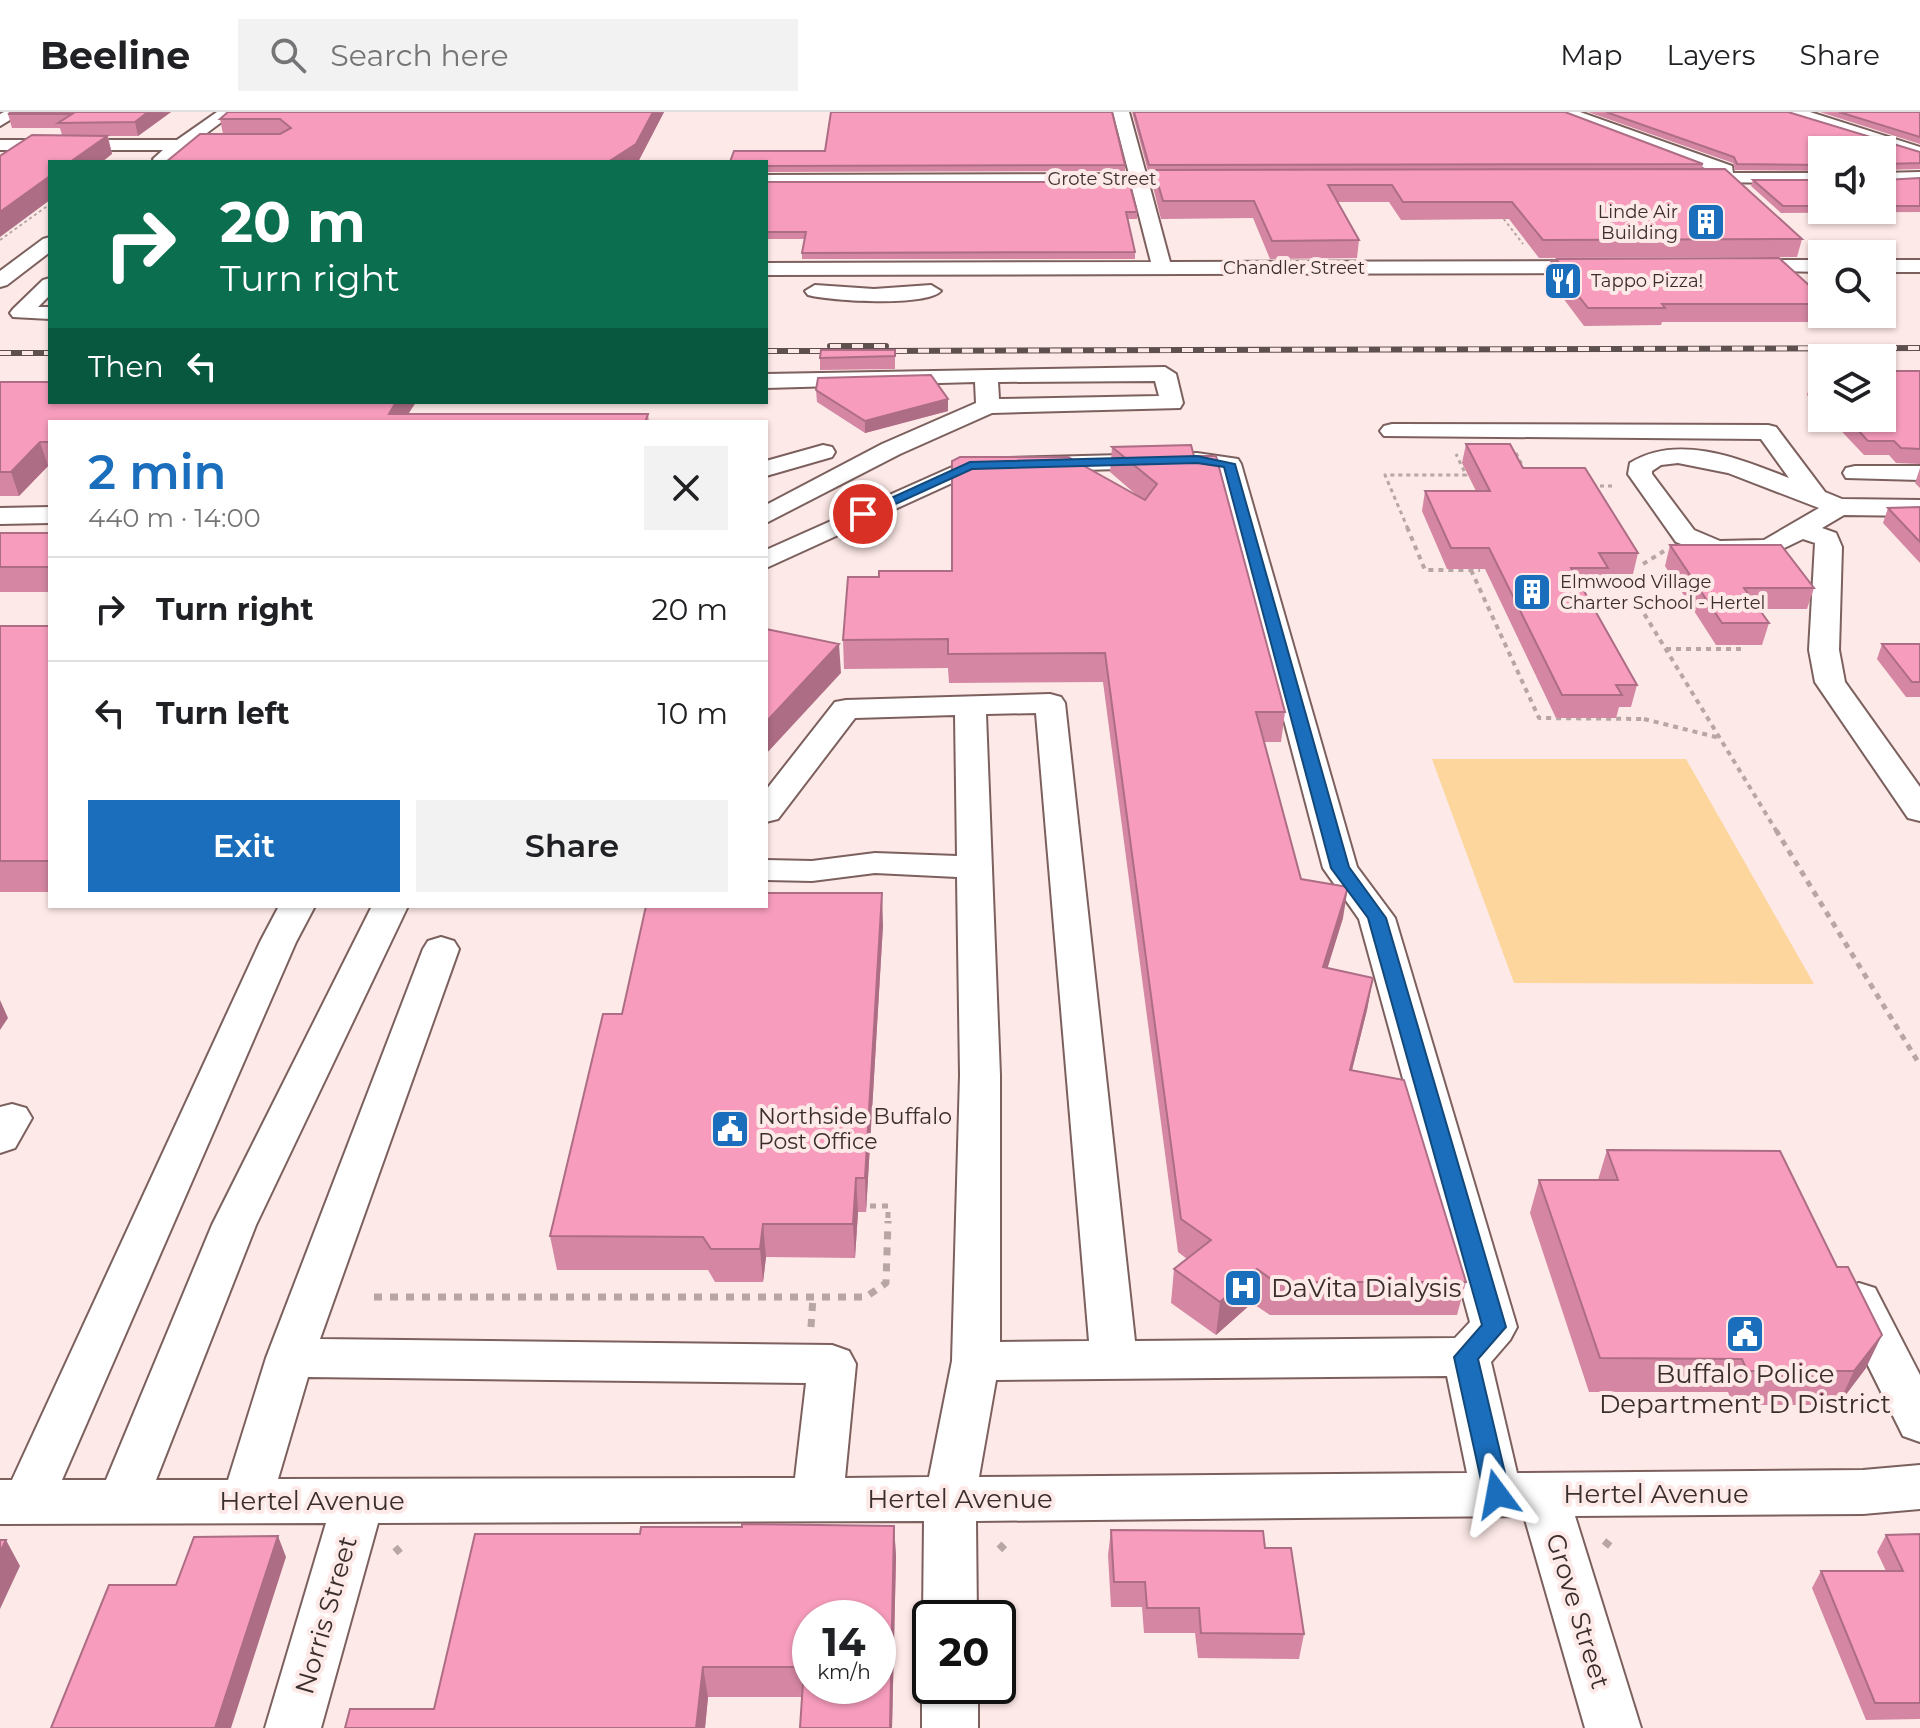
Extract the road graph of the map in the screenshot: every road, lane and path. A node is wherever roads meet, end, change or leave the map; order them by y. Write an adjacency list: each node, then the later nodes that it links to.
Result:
1 (15, 112): 6 (street)
2 (227, 112): 7 (street)
3 (1121, 112): 17 (street)
4 (1565, 112): 21 (street)
5 (1794, 112): 11 (street)
6 (0, 121)
7 (181, 144): 8 (street); 10 (street); 12 (street)
8 (207, 144)
9 (0, 145): 10 (street)
10 (36, 145): 13 (street)
11 (1920, 152)
12 (160, 160)
13 (9, 163)
14 (1920, 177): 16 (street)
15 (1675, 178): 21 (street)
16 (1896, 178)
17 (1138, 179): 18 (street, Grote Street); 20 (street, Grote Street); 33 (street)
18 (1221, 179)
19 (1808, 179): 21 (street)
20 (768, 180)
21 (1737, 183)
22 (48, 206): 24 (path)
23 (1495, 207): 31 (path)
24 (6, 239): 25 (street)
25 (48, 246): 36 (street)
26 (1899, 249): 30 (street)
27 (1808, 261): 28 (street)
28 (1719, 266)
29 (1896, 266): 30 (street)
30 (1920, 266)
31 (1541, 267): 32 (street, Chandler Street); 35 (street, Chandler Street)
32 (1610, 267)
33 (1162, 268): 34 (street, Chandler Street); 35 (street, Chandler Street)
34 (770, 269): 38 (street)
35 (1360, 277): 37 (street)
36 (0, 281)
37 (1148, 289)
38 (953, 290)
39 (986, 375): 40 (street); 41 (street); 41 (street)
40 (768, 381)
41 (988, 406): 54 (street)
42 (1392, 431): 52 (street)
43 (1450, 443): 59 (path)
44 (1510, 443): 49 (path)
45 (823, 452): 46 (street)
46 (768, 468)
47 (1855, 473): 48 (street)
48 (1920, 473)
49 (1528, 476)
50 (1583, 486): 51 (path)
51 (1614, 486)
52 (1828, 503): 53 (street); 57 (street); 57 (street)
53 (1920, 508)
54 (768, 514)
55 (48, 515): 56 (street)
56 (0, 516)
57 (1805, 530): 69 (street)
58 (768, 559): 81 (street)
59 (1471, 570): 60 (path); 66 (path)
60 (1480, 570)
61 (1634, 597): 62 (path)
62 (1666, 649): 63 (path); 67 (path)
63 (1742, 649)
64 (970, 706): 68 (street); 70 (street); 83 (street)
65 (1630, 715): 66 (path)
66 (1644, 719): 67 (path)
67 (1721, 739): 75 (path)
68 (768, 809)
69 (1920, 811)
70 (974, 867): 71 (street); 84 (street)
71 (768, 870)
72 (296, 908): 90 (street)
73 (389, 908): 91 (street)
74 (441, 949): 82 (street)
75 (1920, 1065)
76 (870, 1206): 78 (path)
77 (374, 1297): 78 (path)
78 (813, 1297): 80 (path)
79 (1859, 1301): 85 (street)
80 (811, 1332)
81 (1466, 1357): 83 (street); 87 (street, Grove Street)
82 (290, 1358): 89 (street); 92 (street)
83 (1114, 1360): 84 (street)
84 (976, 1361): 88 (street)
85 (1920, 1422)
86 (1920, 1487): 87 (street, Hertel Avenue)
87 (1520, 1494): 88 (street, Hertel Avenue); 102 (street, Grove Street)
88 (950, 1499): 89 (street, Hertel Avenue); 98 (street)
89 (818, 1500): 93 (street, Hertel Avenue)
90 (13, 1502): 91 (street, Hertel Avenue)
91 (122, 1502): 92 (street, Hertel Avenue)
92 (246, 1502): 93 (street, Hertel Avenue)
93 (358, 1502): 100 (street, Norris Street)
94 (1604, 1541): 96 (path)
95 (999, 1544): 97 (path)
96 (1614, 1549)
97 (1006, 1551)
98 (950, 1600)
99 (950, 1704): 101 (street)
100 (293, 1728)
101 (950, 1728)
102 (1613, 1728)

